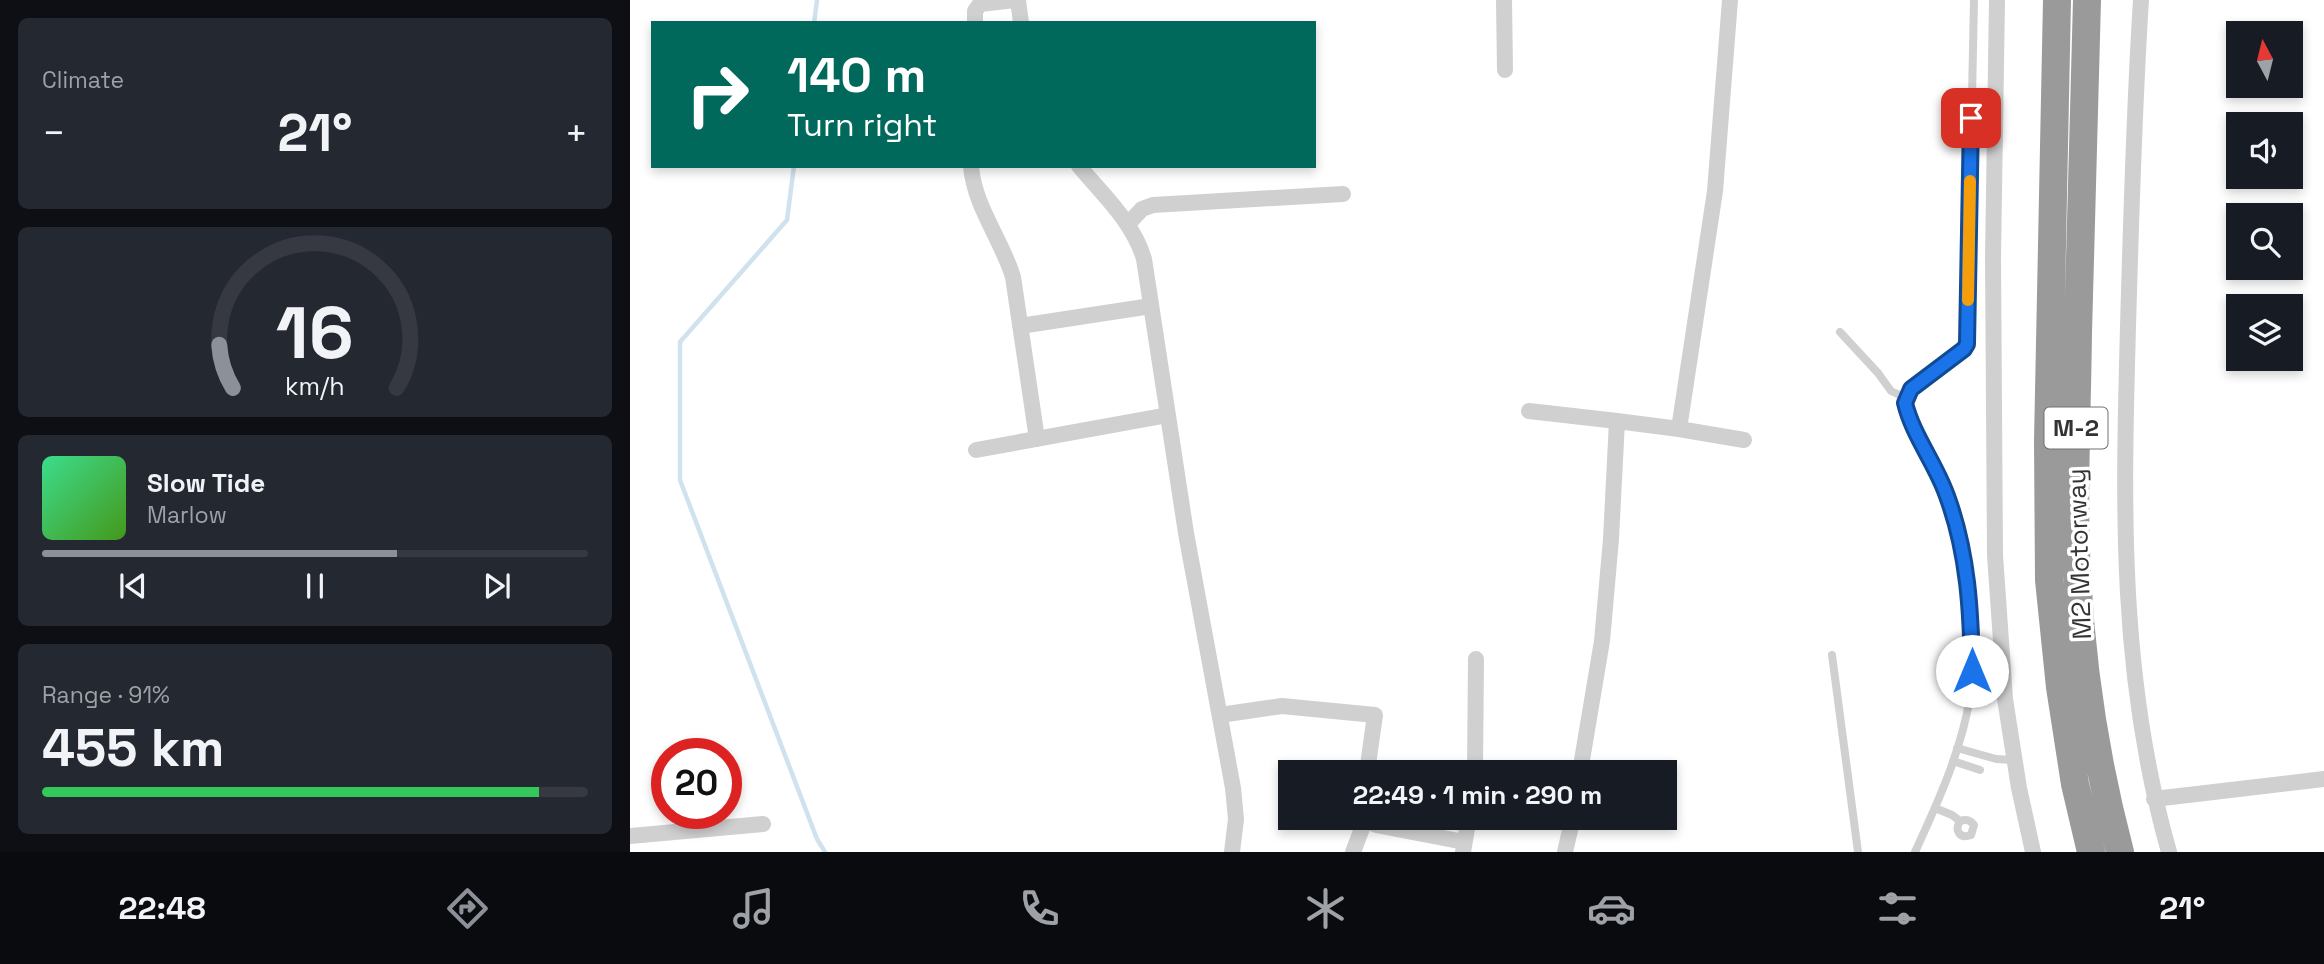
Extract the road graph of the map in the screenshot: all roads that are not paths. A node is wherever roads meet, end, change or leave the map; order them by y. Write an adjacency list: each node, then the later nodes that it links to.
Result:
1 (1016, 0): 9 (street); 10 (street)
2 (1504, 0): 11 (street)
3 (1730, 0): 23 (street)
4 (1974, 0): 19 (lane)
5 (1997, 0): 34 (street)
6 (2057, 0): 53 (highway, M2 Motorway / M-2)
7 (2087, 0): 54 (highway, M2 Motorway / M-2)
8 (2141, 0): 38 (street)
9 (975, 21)
10 (1021, 21)
11 (1505, 70)
12 (971, 168): 17 (street)
13 (1081, 168): 15 (street)
14 (1343, 194): 15 (street)
15 (1128, 224): 16 (street)
16 (1151, 306): 17 (street); 21 (street)
17 (1020, 326): 24 (street)
18 (1840, 332): 19 (lane)
19 (1906, 398): 30 (lane)
20 (1529, 411): 22 (street)
21 (1168, 415): 24 (street); 29 (street)
22 (1617, 421): 23 (street); 33 (street)
23 (1679, 429): 25 (street)
24 (1037, 439): 26 (street)
25 (1744, 440)
26 (976, 450)
27 (1832, 655): 50 (lane)
28 (1476, 659): 32 (street)
29 (1220, 715): 31 (street); 47 (street)
30 (1957, 748): 34 (lane); 35 (lane)
31 (1369, 760)
32 (1475, 760)
33 (1582, 760)
34 (2014, 760): 52 (street)
35 (1954, 761): 36 (lane); 39 (lane)
36 (1980, 770)
37 (2324, 779): 38 (street)
38 (2154, 799): 55 (street)
39 (1935, 808): 40 (lane); 51 (lane)
40 (1960, 821)
41 (763, 824): 45 (street)
42 (1361, 830): 48 (street)
43 (1396, 830): 46 (street)
44 (1570, 830): 49 (street)
45 (630, 836)
46 (1464, 847)
47 (1232, 852)
48 (1353, 852)
49 (1564, 852)
50 (1858, 852)
51 (1915, 852)
52 (2033, 852)
53 (2091, 852)
54 (2120, 852)
55 (2169, 852)

